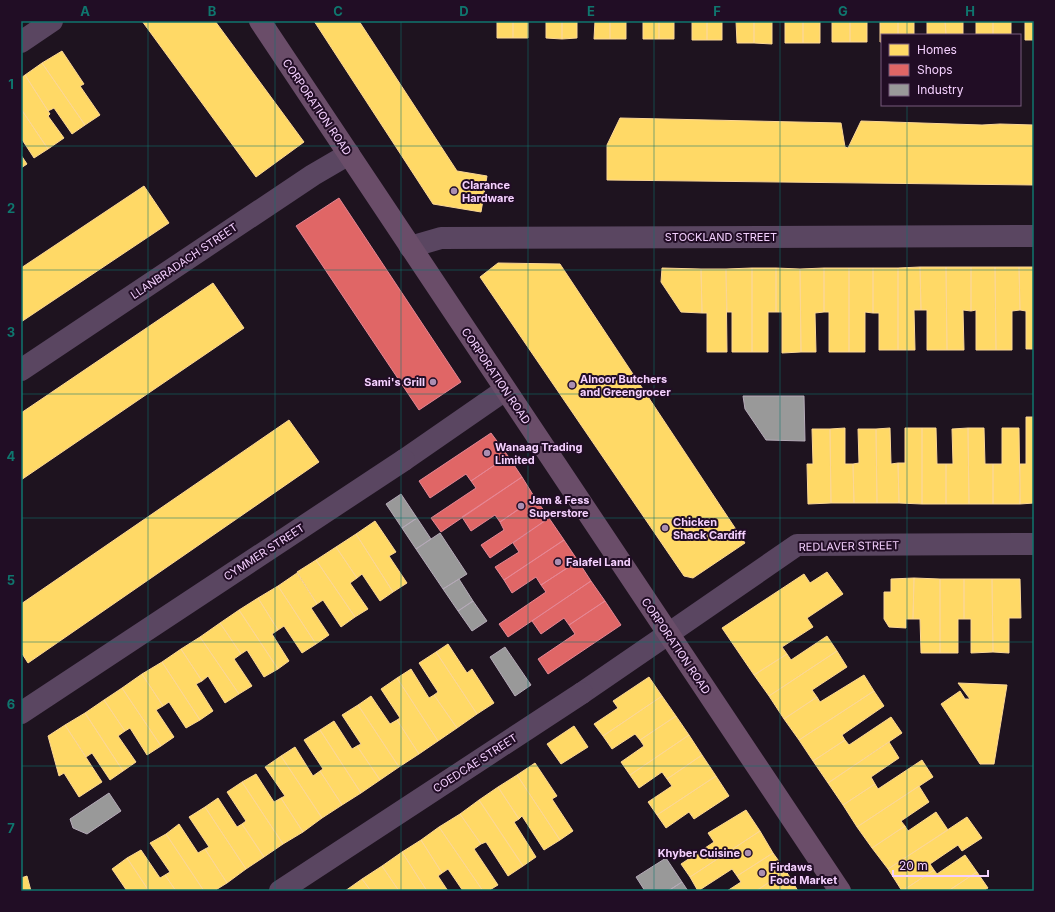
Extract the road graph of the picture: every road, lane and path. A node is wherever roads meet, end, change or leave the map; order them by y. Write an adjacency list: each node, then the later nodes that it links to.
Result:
1 (52, 21): 3 (street)
2 (260, 21): 4 (main road, CORPORATION ROAD)
3 (21, 42)
4 (349, 154): 6 (main road, CORPORATION ROAD); 7 (street, LLANBRADACH STREET)
5 (1034, 236): 6 (street, STOCKLAND STREET)
6 (410, 247): 8 (main road, CORPORATION ROAD)
7 (21, 370)
8 (505, 390): 10 (main road, CORPORATION ROAD); 11 (street, CYMMER STREET)
9 (1034, 544): 10 (street, REDLAVER STREET)
10 (668, 634): 12 (street, COEDCAE STREET); 13 (main road, CORPORATION ROAD)
11 (21, 712)
12 (280, 891)
13 (840, 891)

